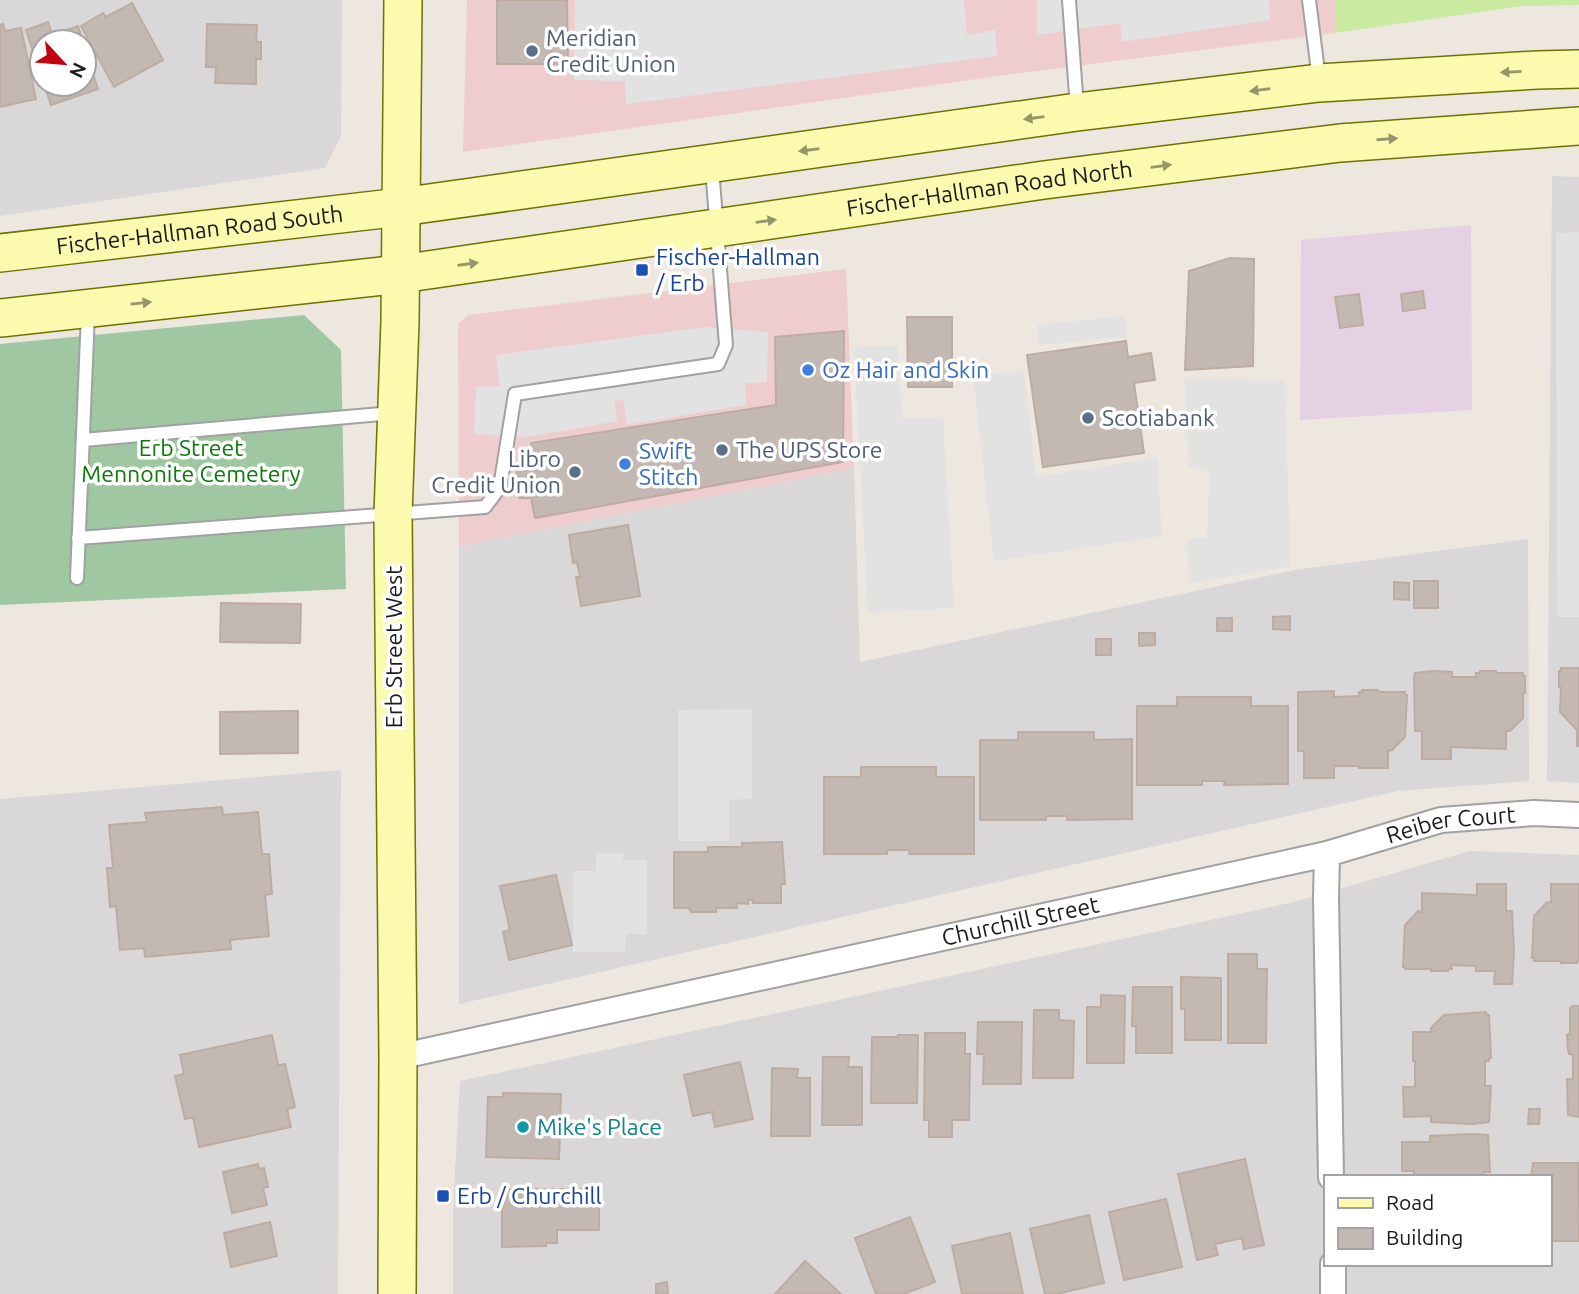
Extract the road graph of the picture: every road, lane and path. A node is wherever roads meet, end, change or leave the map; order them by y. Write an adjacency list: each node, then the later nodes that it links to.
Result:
1 (403, 0): 9 (main road, Erb Street West)
2 (1069, 0): 6 (lane)
3 (1309, 0): 5 (lane)
4 (1579, 69): 5 (main road, one-way to 5)
5 (1320, 83): 6 (main road, one-way to 6)
6 (1077, 112): 8 (main road, one-way to 8)
7 (1579, 126): 10 (main road, Fischer-Hallman Road North, one-way to 7)
8 (712, 164): 9 (main road); 10 (lane)
9 (401, 207): 11 (main road, Fischer-Hallman Road South); 12 (main road, Erb Street West)
10 (716, 228): 12 (main road, Fischer-Hallman Road North, one-way to 10); 17 (lane)
11 (0, 253)
12 (401, 274): 13 (main road, one-way to 12); 15 (main road, Erb Street West)
13 (89, 309): 14 (main road); 16 (lane)
14 (0, 318)
15 (397, 413): 16 (lane); 17 (main road, Erb Street West)
16 (83, 440): 18 (lane)
17 (393, 514): 18 (lane); 22 (main road, Erb Street West)
18 (78, 538): 19 (lane)
19 (77, 578)
20 (1579, 815): 21 (street, Reiber Court)
21 (1327, 854): 22 (street, Churchill Street); 23 (street)
22 (398, 1058): 25 (main road, Erb Street West)
23 (1331, 1175)
24 (1333, 1266): 26 (street)
25 (397, 1294)
26 (1334, 1294)

